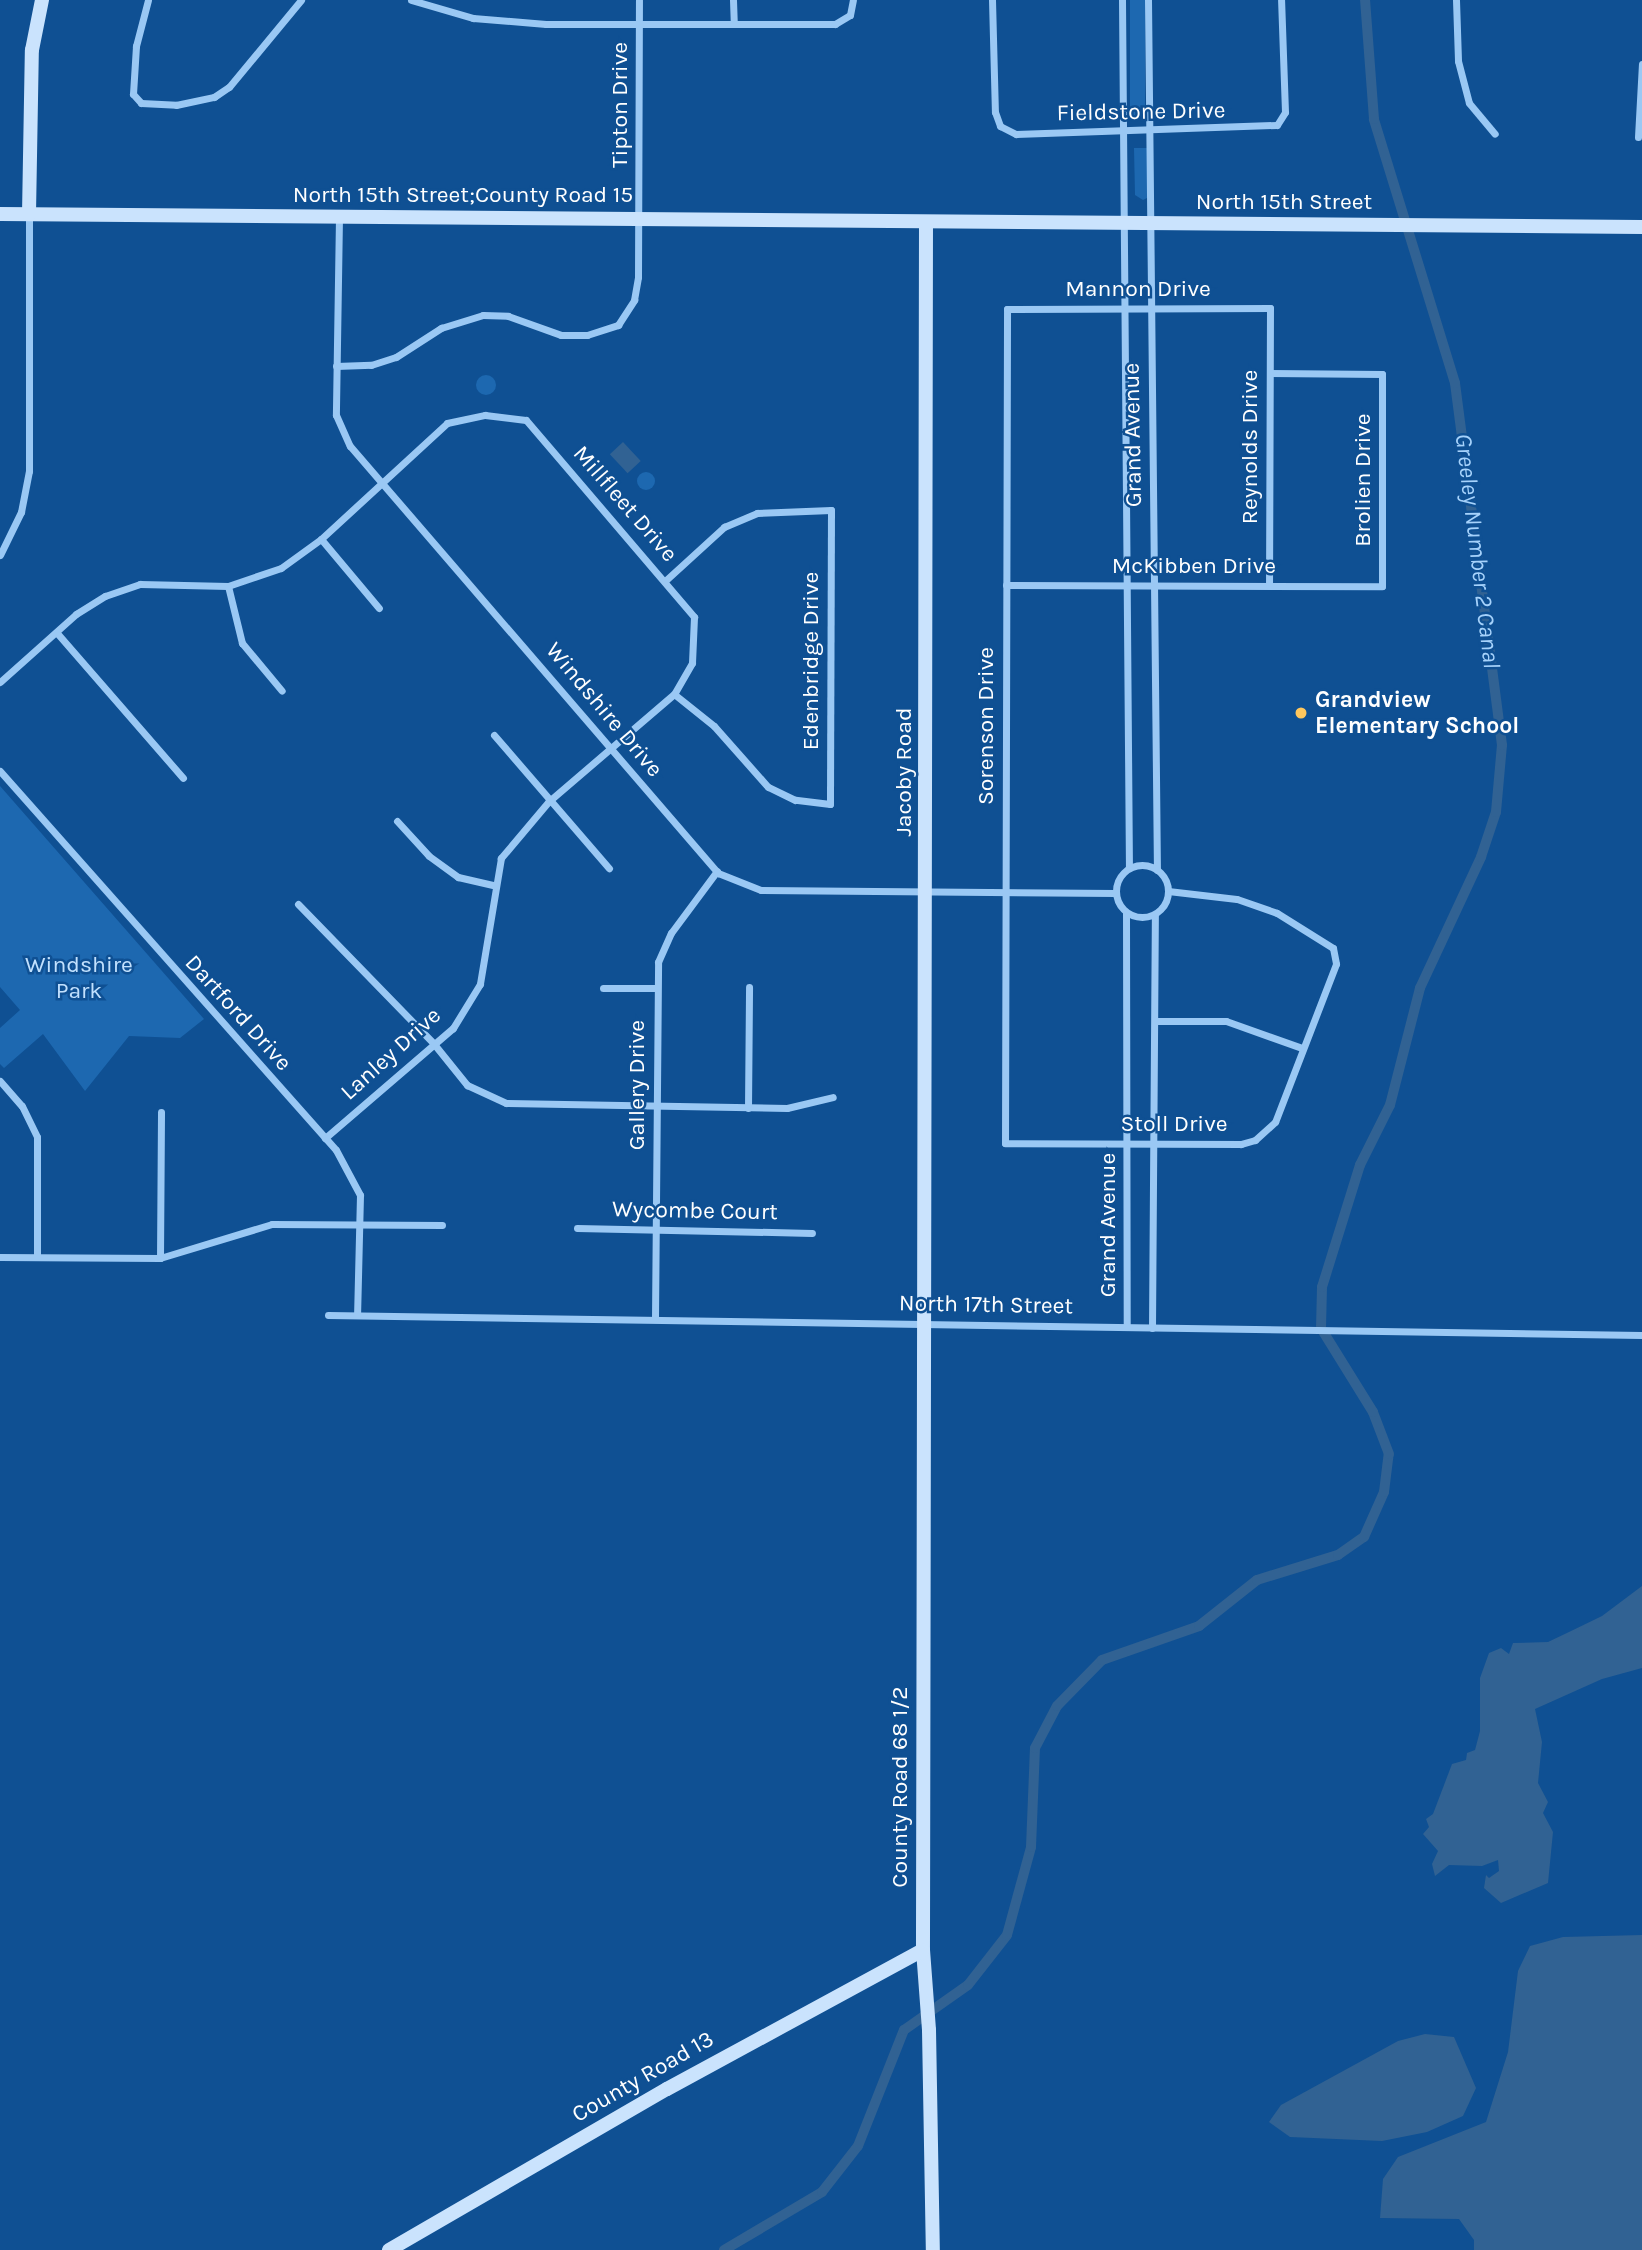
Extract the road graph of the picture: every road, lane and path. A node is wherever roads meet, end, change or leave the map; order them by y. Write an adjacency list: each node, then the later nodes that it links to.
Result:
1 (42, 0): 21 (street)
2 (148, 0): 3 (street)
3 (301, 0)
4 (411, 0): 14 (street)
5 (639, 0): 14 (street, Tipton Drive)
6 (733, 0): 13 (street)
7 (853, 0): 13 (street)
8 (992, 0): 16 (street, Fieldstone Drive)
9 (1122, 0): 16 (street, Grand Avenue)
10 (1148, 0): 17 (street, Grand Avenue)
11 (1281, 0): 17 (street, Fieldstone Drive)
12 (1456, 0): 18 (street)
13 (734, 23): 14 (street)
14 (639, 24): 23 (street, Tipton Drive)
15 (1642, 64): 19 (street)
16 (1123, 131): 17 (street, Fieldstone Drive); 25 (street, Grand Avenue)
17 (1150, 131): 26 (street, Grand Avenue)
18 (1495, 134)
19 (1638, 137)
20 (0, 214): 21 (street, North 15th Street;County Road 15)
21 (29, 214): 22 (street, North 15th Street;County Road 15); 36 (street)
22 (339, 217): 23 (street, North 15th Street;County Road 15); 32 (street, Windshire Drive)
23 (639, 219): 24 (street, North 15th Street;County Road 15); 32 (street, Tipton Drive)
24 (926, 222): 25 (street, North 15th Street); 60 (street, Jacoby Road)
25 (1124, 223): 26 (street, North 15th Street); 28 (street, Grand Avenue)
26 (1150, 223): 27 (street, North 15th Street); 29 (street, Grand Avenue)
27 (1642, 227)
28 (1124, 308): 29 (street, Mannon Drive); 31 (street, Mannon Drive); 41 (street, Grand Avenue)
29 (1151, 308): 30 (street, Mannon Drive); 42 (street, Grand Avenue)
30 (1270, 308): 33 (street, Reynolds Drive)
31 (1007, 309): 38 (street, Sorenson Drive)
32 (336, 366): 34 (street, Windshire Drive)
33 (1270, 373): 39 (street, Reynolds Drive); 43 (street, Brolien Drive)
34 (382, 479): 35 (street, Millfleet Drive); 37 (street, Millfleet Drive); 50 (street, Windshire Drive)
35 (321, 539): 40 (street, Millfleet Drive); 44 (street)
36 (0, 555)
37 (666, 580): 48 (street, Millfleet Drive); 48 (street, Edenbridge Drive)
38 (1006, 585): 41 (street, McKibben Drive); 62 (street, Sorenson Drive)
39 (1269, 585): 42 (street, McKibben Drive); 43 (street, McKibben Drive)
40 (228, 586): 45 (street); 47 (street)
41 (1127, 586): 42 (street, McKibben Drive); 56 (street, Grand Avenue)
42 (1154, 586): 57 (street, Grand Avenue)
43 (1382, 586)
44 (379, 608)
45 (57, 633): 46 (street); 52 (street)
46 (0, 682)
47 (282, 691)
48 (674, 694): 50 (street, Millfleet Drive)
49 (494, 735): 53 (street)
50 (610, 747): 53 (street, Lanley Drive); 58 (street, Windshire Drive)
51 (0, 771): 78 (street, Dartford Drive)
52 (183, 778)
53 (549, 801): 55 (street); 59 (street, Lanley Drive)
54 (397, 821): 59 (street)
55 (608, 868)
56 (1129, 868): 57 (street); 63 (street)
57 (1157, 870): 61 (street)
58 (717, 871): 60 (street, Windshire Drive); 69 (street, Gallery Drive)
59 (496, 886): 71 (street, Lanley Drive)
60 (927, 891): 62 (street, Windshire Drive); 93 (street, Jacoby Road)
61 (1168, 891): 66 (street); 72 (street, Stoll Drive)
62 (1005, 892): 63 (street, Windshire Drive); 79 (street, Sorenson Drive)
63 (1115, 893): 65 (street)
64 (298, 904): 71 (street)
65 (1126, 913): 66 (street); 81 (street, Grand Avenue)
66 (1155, 915): 70 (street, Grand Avenue)
67 (749, 987): 76 (street)
68 (603, 988): 69 (street)
69 (657, 988): 75 (street, Gallery Drive)
70 (1155, 1021): 72 (street); 80 (street, Grand Avenue)
71 (434, 1044): 75 (street); 78 (street, Lanley Drive)
72 (1302, 1048): 80 (street, Stoll Drive)
73 (0, 1081): 88 (street)
74 (833, 1097): 76 (street)
75 (656, 1107): 76 (street); 85 (street, Gallery Drive)
76 (748, 1108)
77 (161, 1112): 89 (street)
78 (325, 1138): 82 (street, Dartford Drive)
79 (1005, 1143): 81 (street, Stoll Drive)
80 (1154, 1143): 81 (street, Stoll Drive); 95 (street, Grand Avenue)
81 (1127, 1144): 94 (street, Grand Avenue)
82 (360, 1225): 83 (street); 89 (street); 91 (street, Dartford Drive)
83 (442, 1225)
84 (577, 1228): 85 (street, Wycombe Court)
85 (655, 1230): 86 (street, Wycombe Court); 92 (street, Gallery Drive)
86 (812, 1233)
87 (0, 1257): 88 (street)
88 (37, 1257): 89 (street)
89 (160, 1258)
90 (328, 1315): 91 (street, North 17th Street)
91 (357, 1315): 92 (street, North 17th Street)
92 (655, 1318): 93 (street, North 17th Street)
93 (927, 1323): 94 (street, North 17th Street); 97 (street, County Road 68 1/2)
94 (1127, 1327): 95 (street, North 17th Street)
95 (1152, 1328): 96 (street, North 17th Street)
96 (1642, 1335)
97 (923, 1950): 98 (street, County Road 13); 99 (street, County Road 68 1/2)
98 (389, 2250)
99 (933, 2250)

